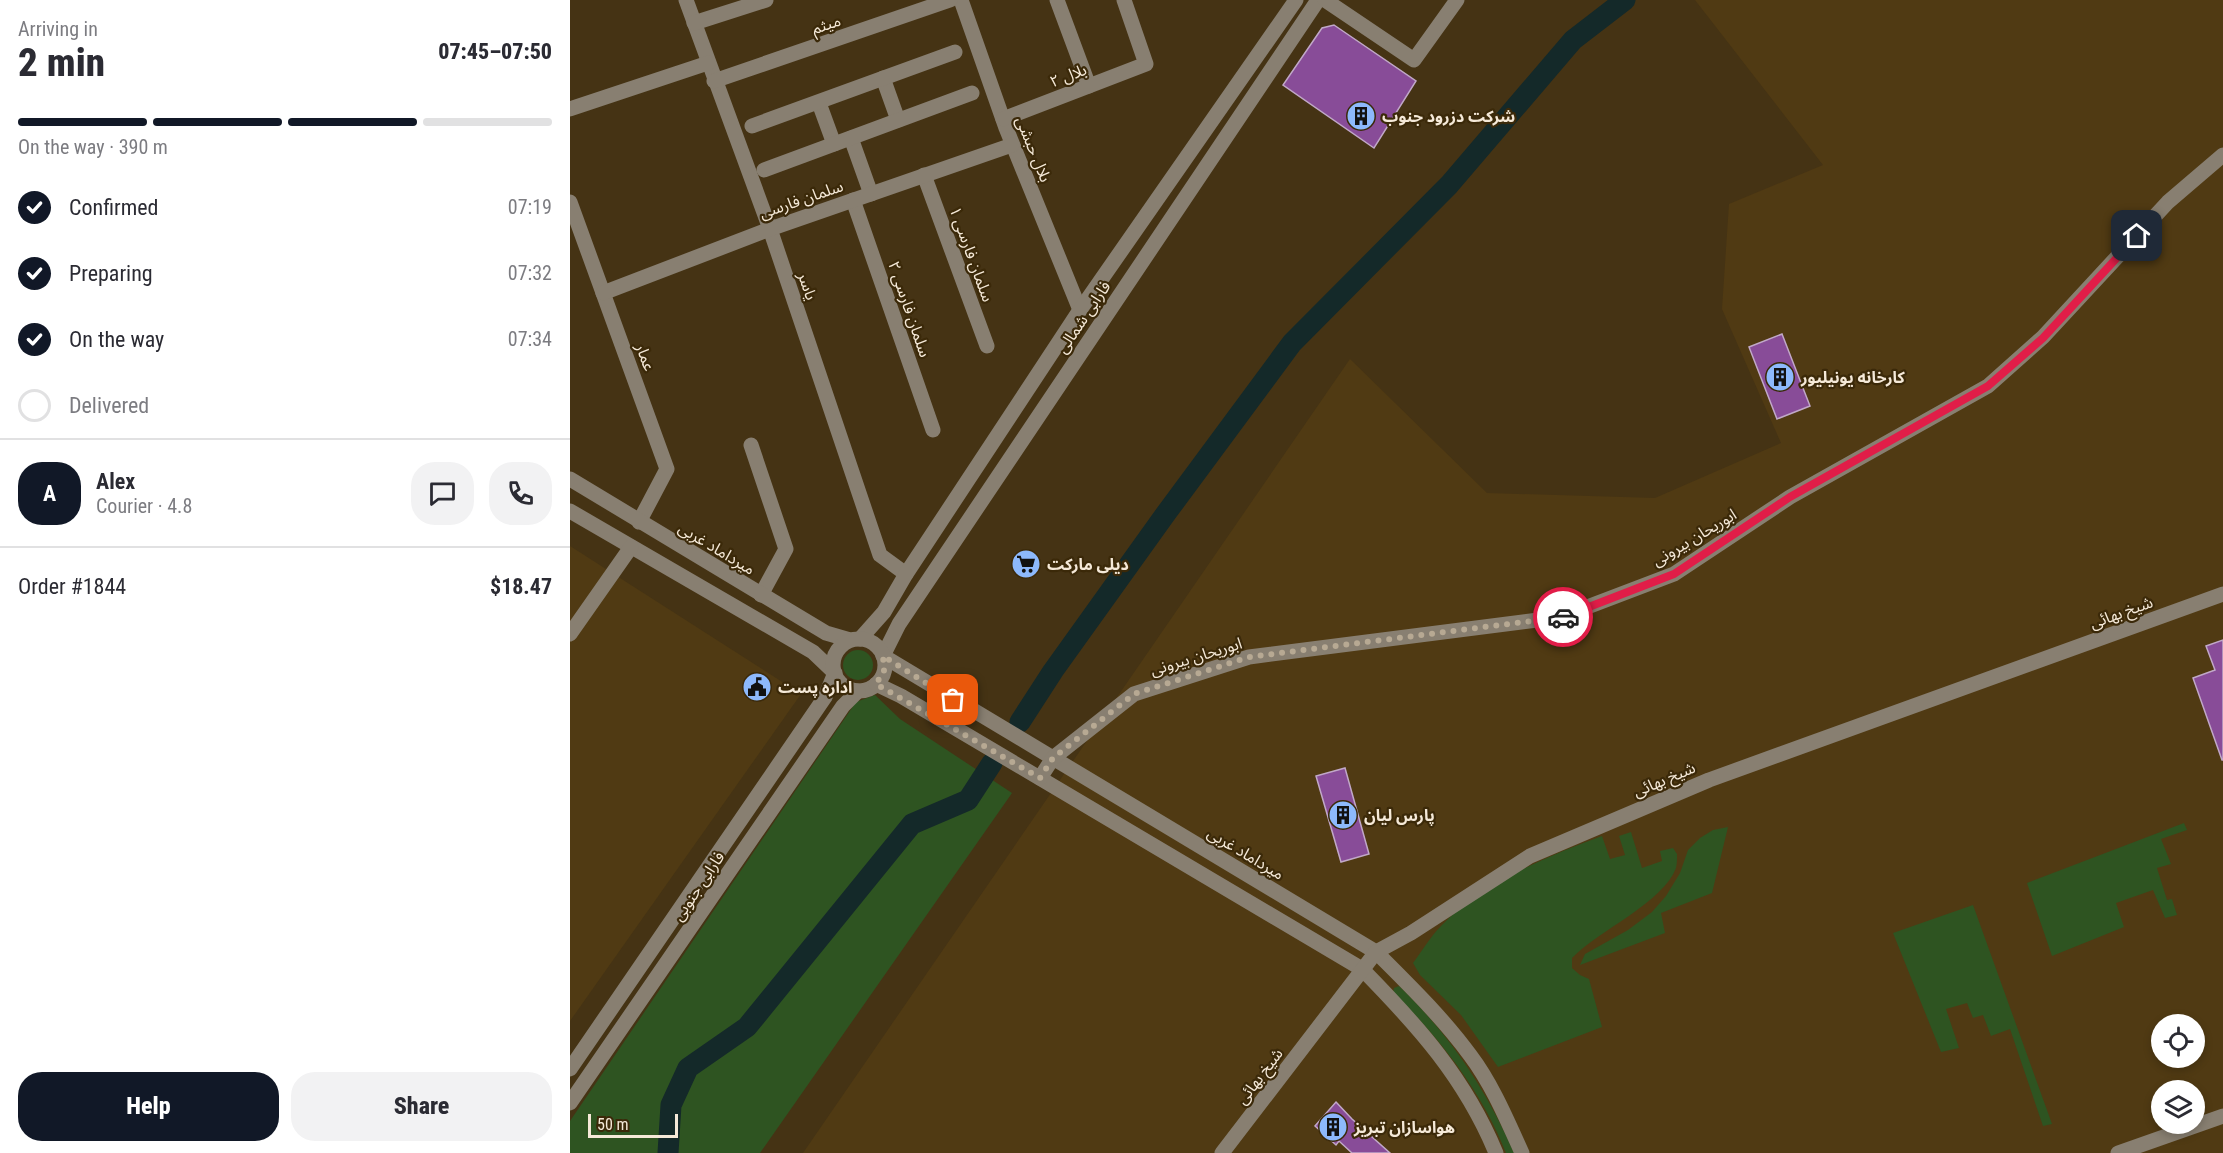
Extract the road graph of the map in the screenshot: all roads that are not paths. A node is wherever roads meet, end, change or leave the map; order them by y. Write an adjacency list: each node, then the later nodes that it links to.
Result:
1 (686, 0): 11 (street, یاسر)
2 (766, 0): 11 (street)
3 (950, 0): 15 (street, میثم)
4 (961, 0): 20 (street, بلال حبشی)
5 (1057, 0): 16 (street)
6 (1124, 0): 16 (street, بلال ۲)
7 (1296, 0): 34 (street, فارابی شمالی)
8 (1318, 0): 47 (street, فارابی شمالی)
9 (1324, 0): 10 (street)
10 (1456, 0)
11 (694, 23): 13 (street, یاسر)
12 (955, 52): 14 (street)
13 (708, 63): 15 (street, یاسر); 19 (street)
14 (883, 78): 18 (street); 21 (street)
15 (714, 81): 32 (street, یاسر)
16 (1089, 86): 20 (street, بلال ۲)
17 (972, 93): 21 (street)
18 (819, 103): 22 (street); 24 (street)
19 (570, 109)
20 (1002, 119): 25 (street, بلال حبشی)
21 (898, 120): 23 (street)
22 (752, 126)
23 (851, 138): 24 (street); 29 (street)
24 (834, 144): 27 (street)
25 (1012, 145): 28 (street, سلمان فارسی); 34 (street, بلال حبشی)
26 (2223, 155): 51 (street, ابوریحان بیرونی)
27 (764, 170)
28 (924, 175): 29 (street, سلمان فارسی); 35 (street, سلمان فارسی ۱)
29 (871, 194): 30 (street, سلمان فارسی)
30 (853, 200): 32 (street, سلمان فارسی); 36 (street, سلمان فارسی ۲)
31 (570, 203): 33 (street, عمار)
32 (770, 229): 33 (street, سلمان فارسی); 42 (street, یاسر)
33 (603, 292): 40 (street, عمار)
34 (1080, 310): 42 (street, فارابی شمالی)
35 (987, 346)
36 (933, 430)
37 (751, 445): 44 (street)
38 (570, 479): 40 (street, میرداماد غربی)
39 (570, 511): 41 (street)
40 (639, 522): 44 (street, میرداماد غربی)
41 (631, 547): 45 (street); 48 (street)
42 (906, 574): 46 (street, فارابی شمالی)
43 (2223, 594): 53 (street, شیخ بهائی)
44 (761, 595): 46 (street, میرداماد غربی)
45 (570, 634)
46 (855, 640): 47 (street); 48 (street)
47 (883, 656): 49 (street); 51 (street, میرداماد غربی)
48 (835, 673): 50 (street); 55 (street, فارابی جنوبی)
49 (876, 684): 50 (street); 52 (street)
50 (858, 691): 56 (street, فارابی جنوبی)
51 (1053, 758): 52 (street, ابوریحان بیرونی); 53 (street, میرداماد غربی)
52 (1040, 778): 54 (street)
53 (1376, 952): 54 (street, شیخ بهائی); 60 (street, میرداماد غربی)
54 (1362, 969): 58 (street, شیخ بهائی); 59 (street)
55 (570, 1069)
56 (570, 1103)
57 (2223, 1116): 61 (street)
58 (1222, 1153)
59 (1496, 1153)
60 (1522, 1153)
61 (2118, 1153)

